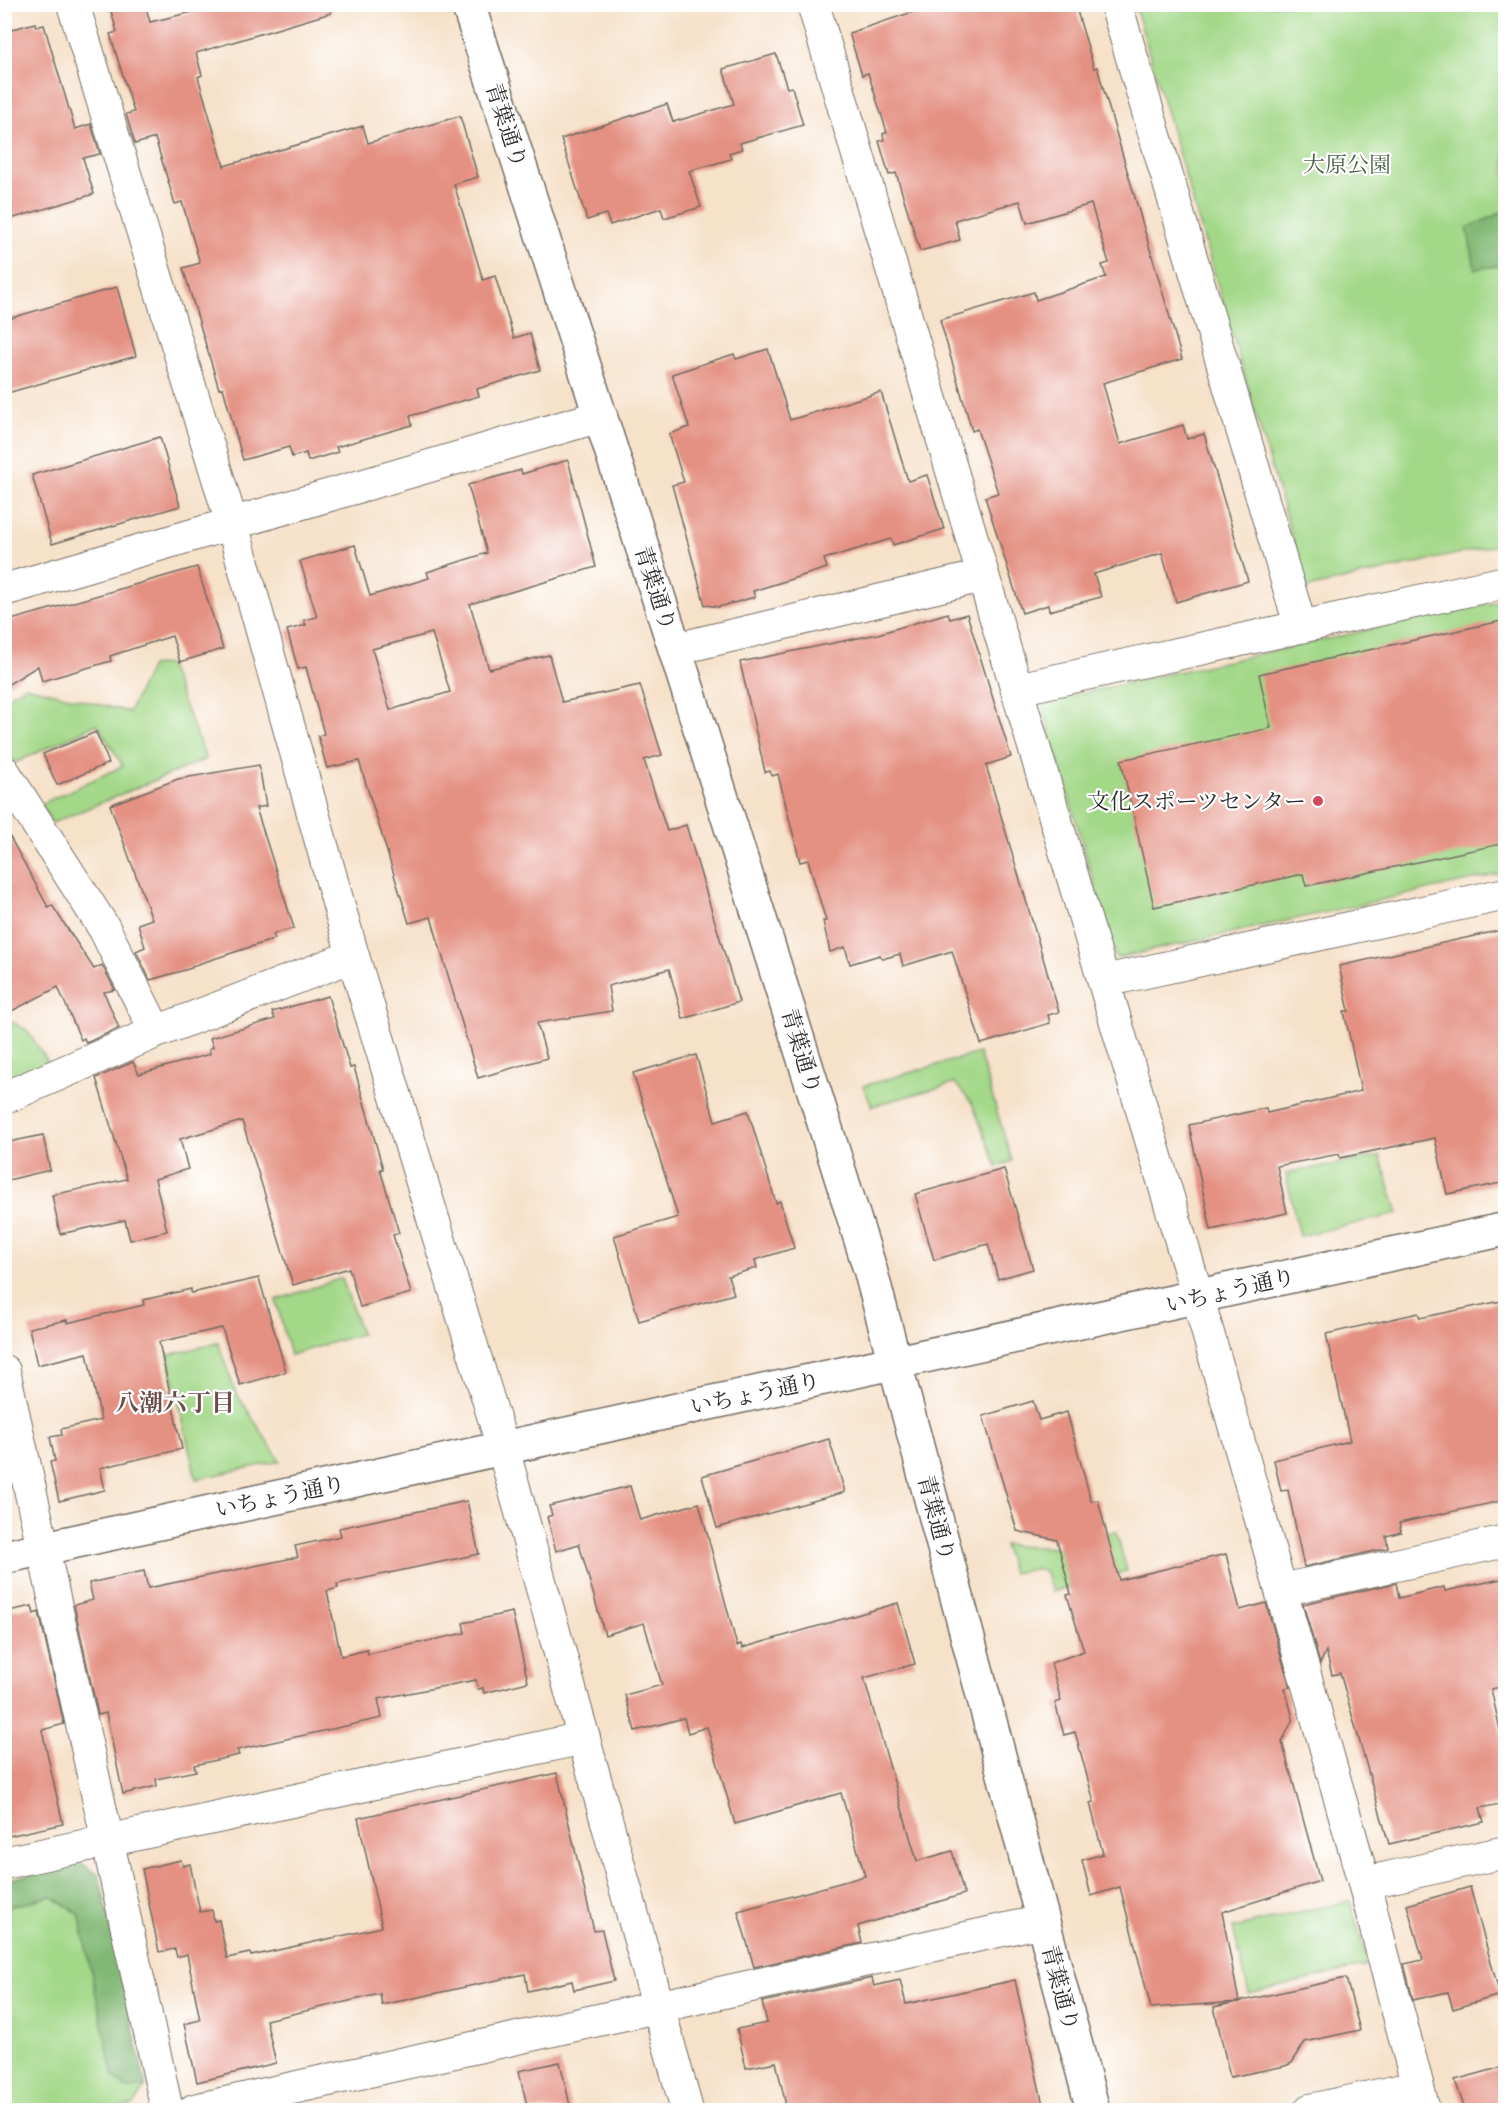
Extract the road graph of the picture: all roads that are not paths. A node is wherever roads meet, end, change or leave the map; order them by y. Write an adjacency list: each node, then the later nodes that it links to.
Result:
1 (73, 4): 6 (street)
2 (468, 4): 5 (street, 青葉通り)
3 (813, 4): 7 (street)
4 (1116, 4): 10 (street)
5 (601, 416): 6 (street); 11 (street, 青葉通り)
6 (231, 524): 9 (street); 15 (street)
7 (983, 576): 11 (street); 12 (street)
8 (1506, 582): 10 (street)
9 (4, 590)
10 (1300, 625): 12 (street)
11 (675, 649): 21 (street, 青葉通り)
12 (1017, 690): 16 (street)
13 (4, 772): 17 (street)
14 (1506, 894): 16 (street)
15 (353, 956): 17 (street); 23 (street)
16 (1104, 981): 20 (street)
17 (156, 1032): 18 (street)
18 (4, 1098)
19 (1506, 1229): 20 (street, いちょう通り)
20 (1198, 1298): 21 (street, いちょう通り); 27 (street)
21 (896, 1363): 23 (street, いちょう通り); 33 (street, 青葉通り)
22 (4, 1371): 25 (street)
23 (503, 1448): 25 (street, いちょう通り); 28 (street)
24 (1506, 1541): 27 (street)
25 (42, 1549): 26 (street, いちょう通り); 29 (street)
26 (4, 1557)
27 (1281, 1590): 32 (street)
28 (584, 1738): 29 (street); 34 (street)
29 (109, 1840): 31 (street); 36 (street)
30 (1506, 1852): 32 (street)
31 (4, 1863)
32 (1364, 1883): 35 (street)
33 (1043, 1921): 34 (street); 39 (street, 青葉通り)
34 (658, 2007): 37 (street); 38 (street)
35 (1420, 2099): 40 (street)
36 (167, 2110)
37 (194, 2110)
38 (687, 2110)
39 (1093, 2110)
40 (1310, 2110)

